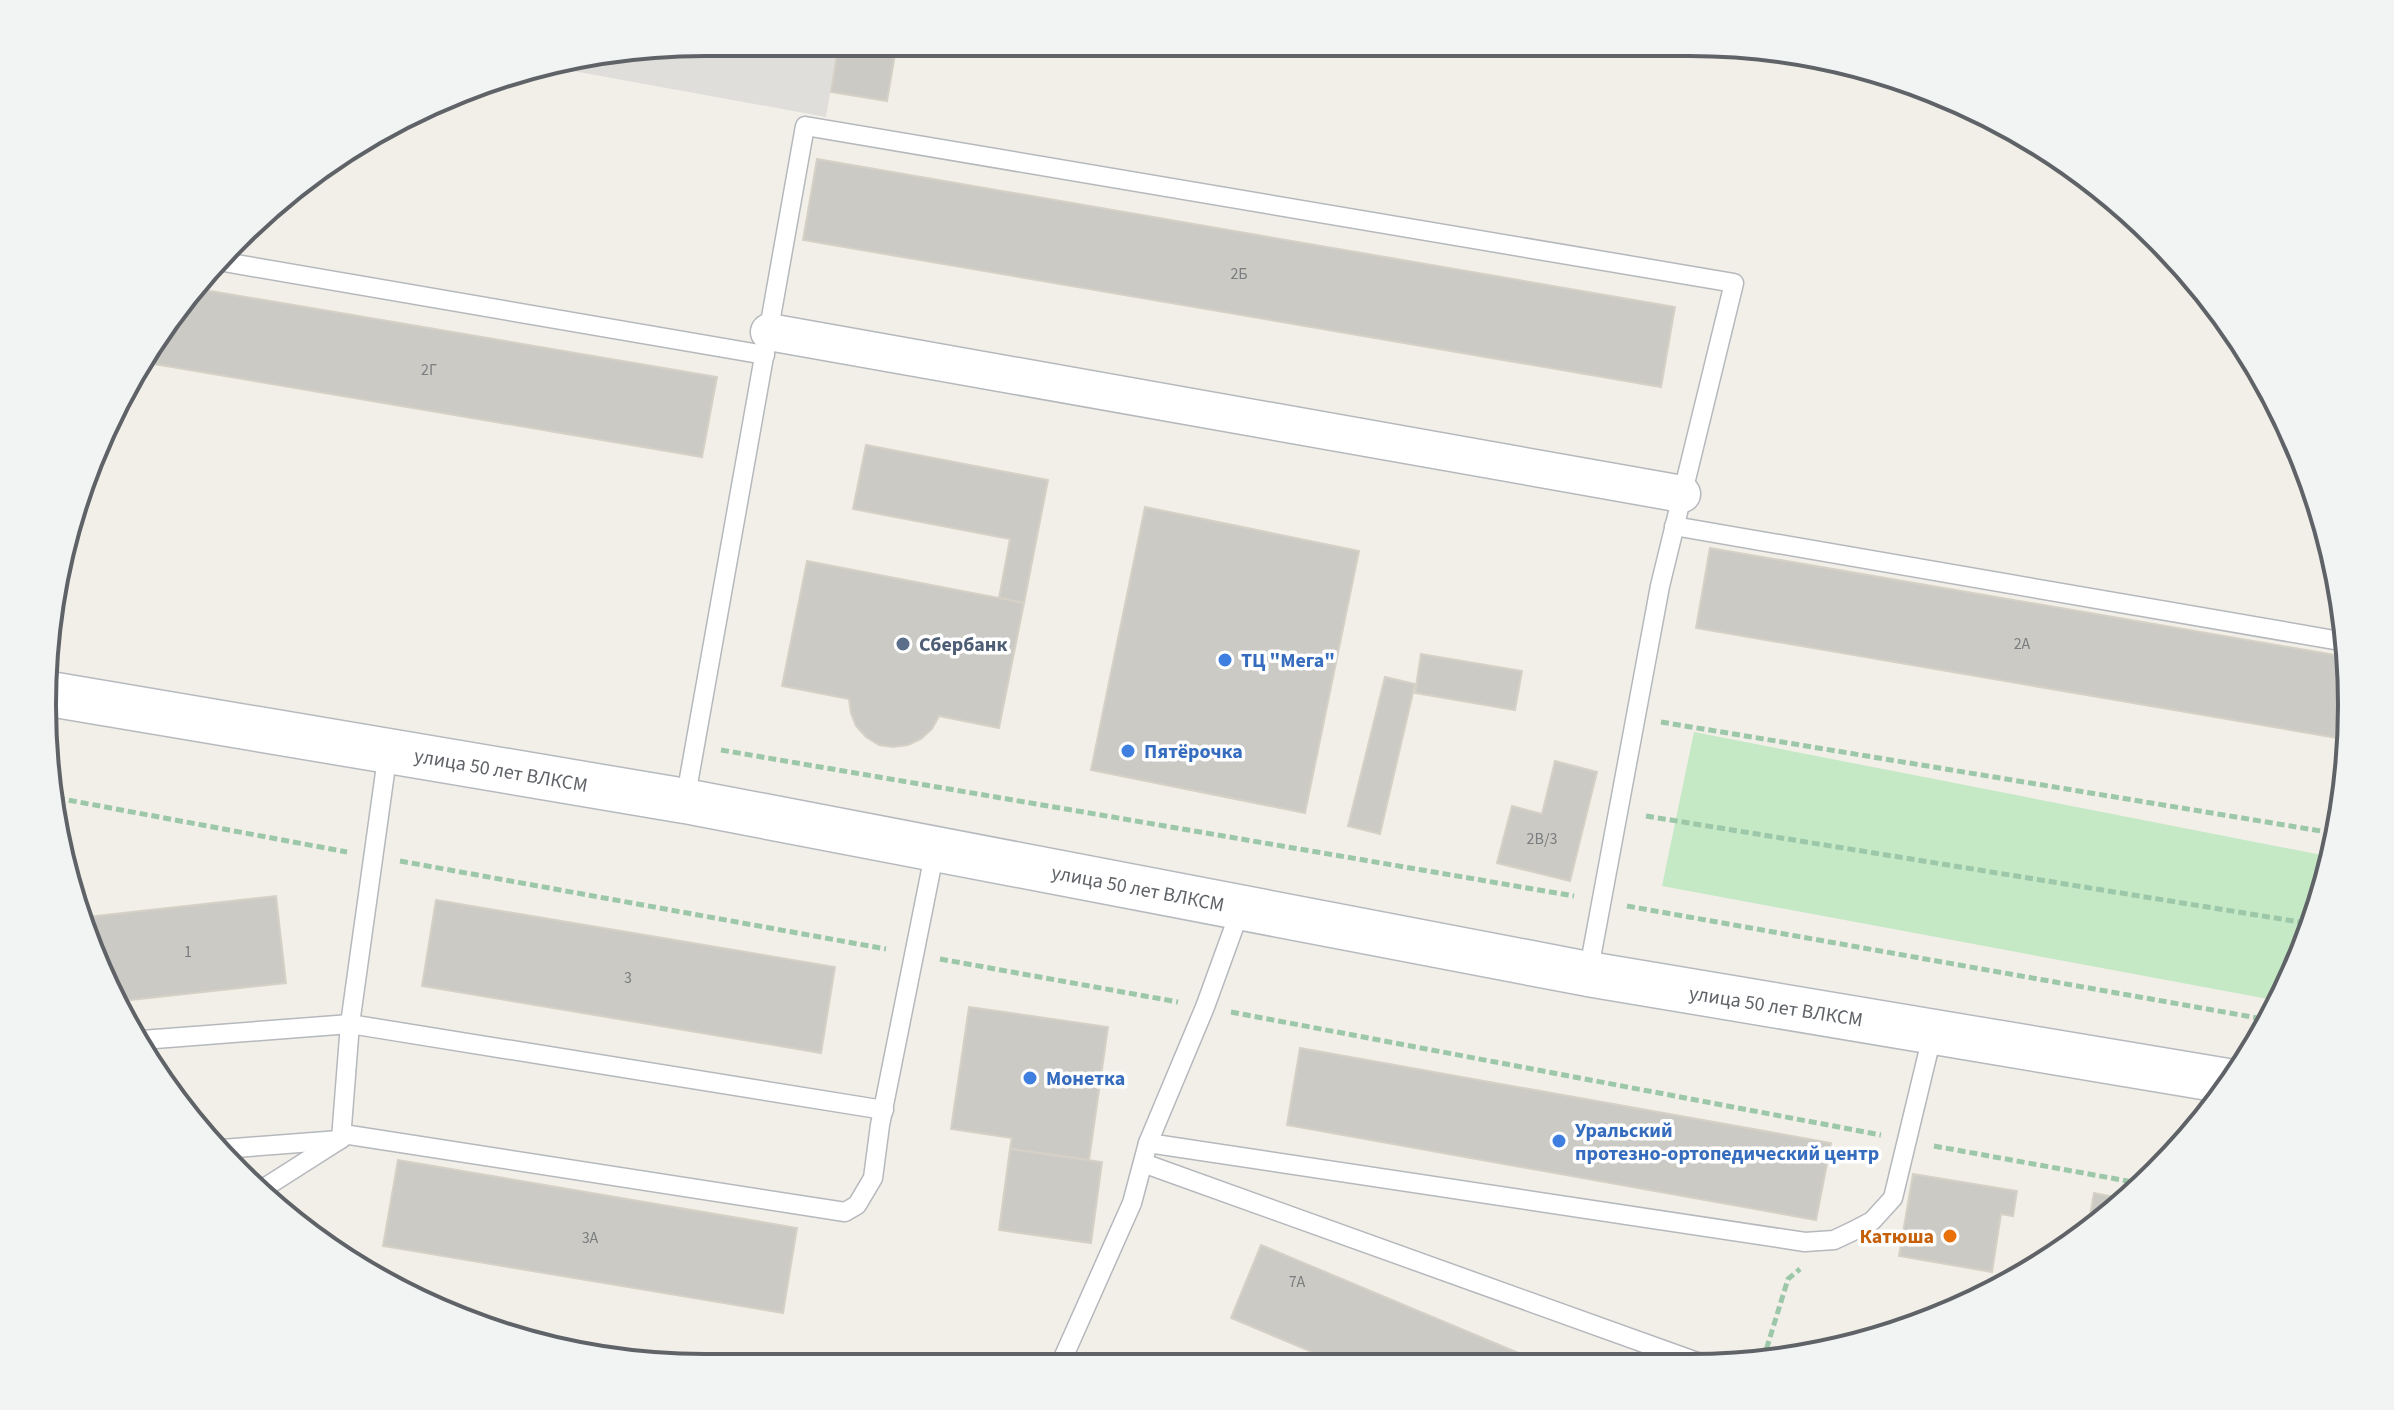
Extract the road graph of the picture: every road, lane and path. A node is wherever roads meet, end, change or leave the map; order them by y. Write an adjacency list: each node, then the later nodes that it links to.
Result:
1 (230, 263): 2 (lane)
2 (767, 343): 3 (street); 3 (lane); 7 (lane)
3 (1678, 510): 4 (lane); 6 (lane)
4 (2334, 640)
5 (56, 695): 8 (street, улица 50 лет ВЛКСМ)
6 (1636, 718): 11 (lane); 12 (path)
7 (696, 746): 10 (lane); 16 (path)
8 (388, 751): 10 (street, улица 50 лет ВЛКСМ); 24 (lane)
9 (63, 799): 14 (path)
10 (685, 801): 13 (street, улица 50 лет ВЛКСМ)
11 (1619, 812): 16 (lane); 18 (path)
12 (2326, 832)
13 (936, 849): 17 (street, улица 50 лет ВЛКСМ); 28 (lane)
14 (352, 852)
15 (398, 861): 19 (path)
16 (1603, 901): 21 (lane); 23 (path)
17 (1241, 908): 21 (street, улица 50 лет ВЛКСМ); 22 (lane)
18 (2301, 922)
19 (895, 951)
20 (926, 957): 22 (path)
21 (1588, 974): 25 (street, улица 50 лет ВЛКСМ)
22 (1205, 1007): 29 (path); 31 (lane)
23 (2257, 1018)
24 (350, 1024): 26 (lane); 28 (lane); 30 (lane)
25 (1933, 1032): 27 (street, улица 50 лет ВЛКСМ); 37 (lane)
26 (149, 1039)
27 (2219, 1080)
28 (884, 1110): 30 (lane)
29 (1882, 1135)
30 (341, 1139): 33 (lane); 36 (lane)
31 (1148, 1143): 34 (lane); 37 (lane)
32 (1928, 1144): 35 (path)
33 (231, 1148)
34 (1143, 1163): 39 (lane); 40 (lane)
35 (2129, 1181)
36 (269, 1185)
37 (1834, 1240): 38 (path)
38 (1766, 1349)
39 (1065, 1354)
40 (1675, 1354)

